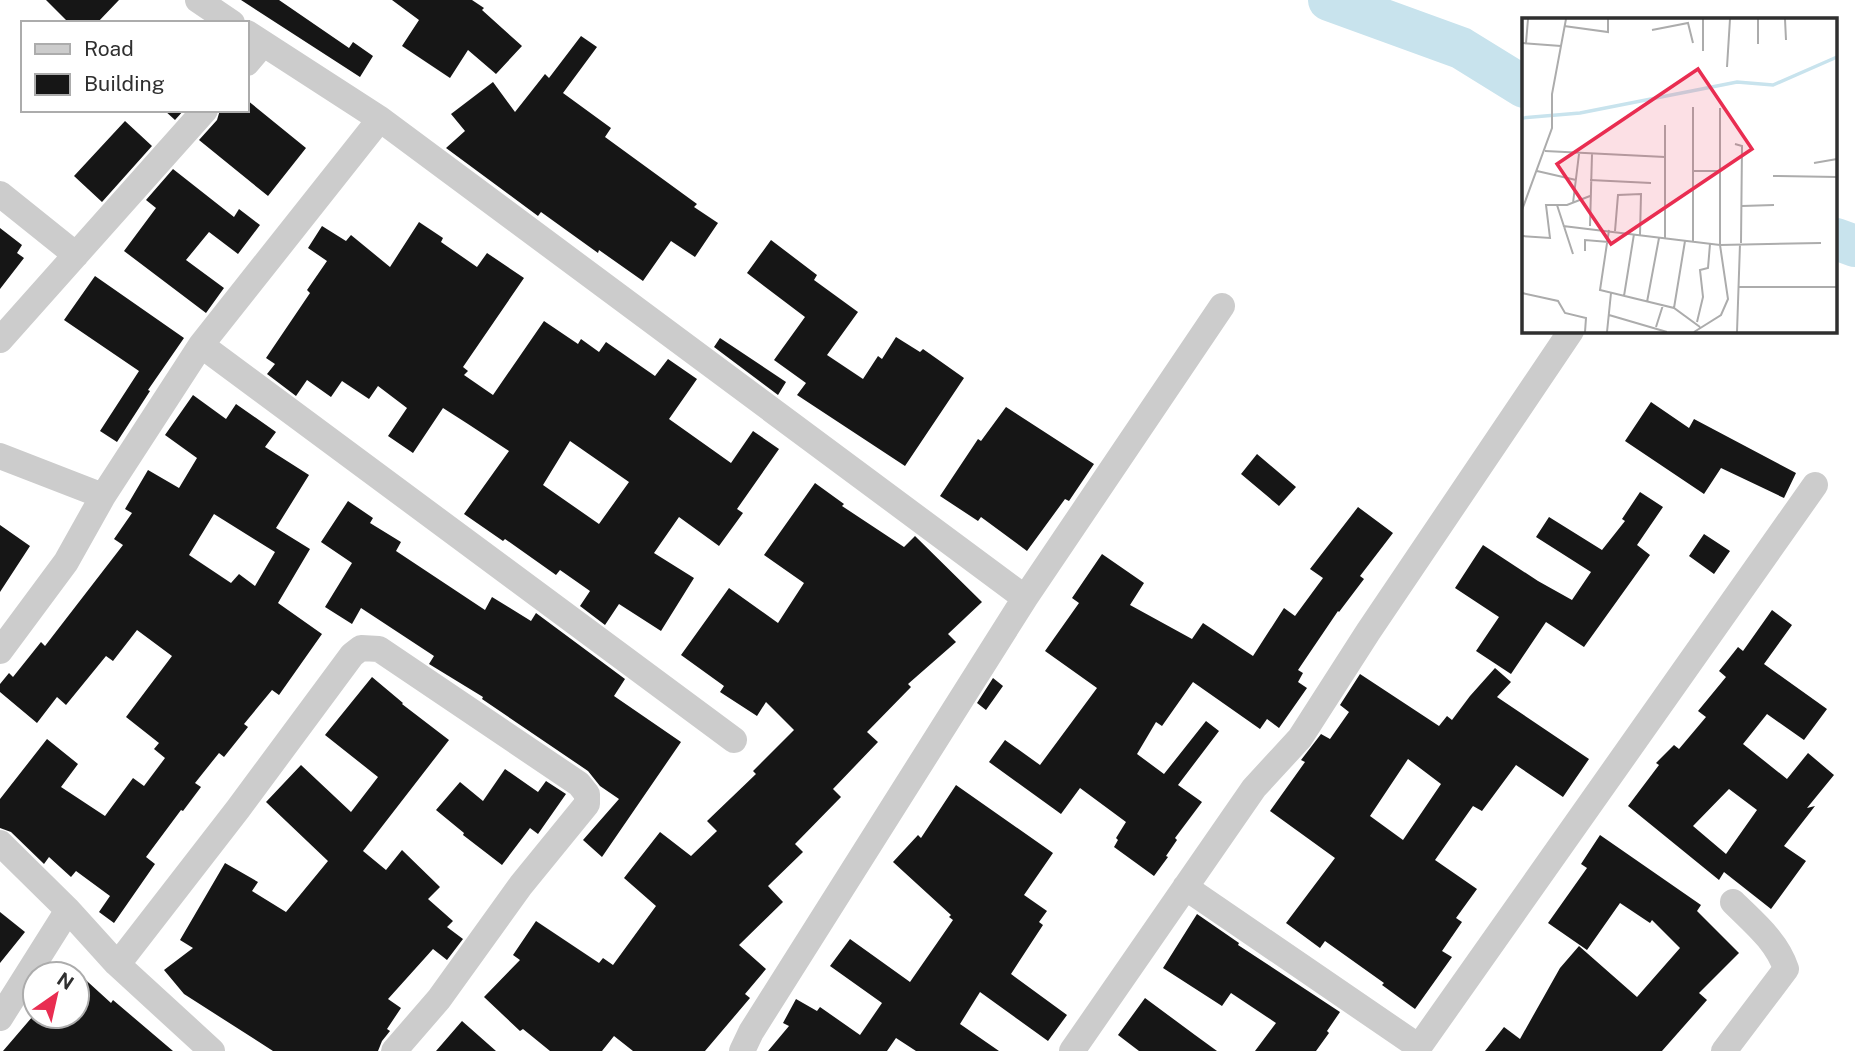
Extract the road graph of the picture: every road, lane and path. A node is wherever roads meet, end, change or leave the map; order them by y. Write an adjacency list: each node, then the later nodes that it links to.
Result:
1 (198, 0): 2 (street)
2 (229, 21)
3 (252, 47): 5 (street)
4 (203, 112): 7 (street)
5 (380, 119): 11 (street); 15 (street)
6 (0, 194): 7 (street)
7 (76, 255): 10 (street)
8 (1222, 306): 15 (street)
9 (1570, 332): 19 (street)
10 (0, 340)
11 (201, 345): 14 (street); 17 (street)
12 (0, 456): 14 (street)
13 (1815, 485): 24 (street)
14 (103, 496): 16 (street)
15 (1025, 598): 27 (street)
16 (0, 651)
17 (734, 740)
18 (0, 843): 21 (street)
19 (1185, 887): 24 (street); 28 (street)
20 (1733, 902): 29 (street)
21 (68, 910): 22 (street); 23 (street)
22 (116, 963): 25 (street); 26 (street)
23 (0, 1018)
24 (1417, 1049)
25 (212, 1051)
26 (394, 1051)
27 (742, 1051)
28 (1072, 1051)
29 (1724, 1051)

